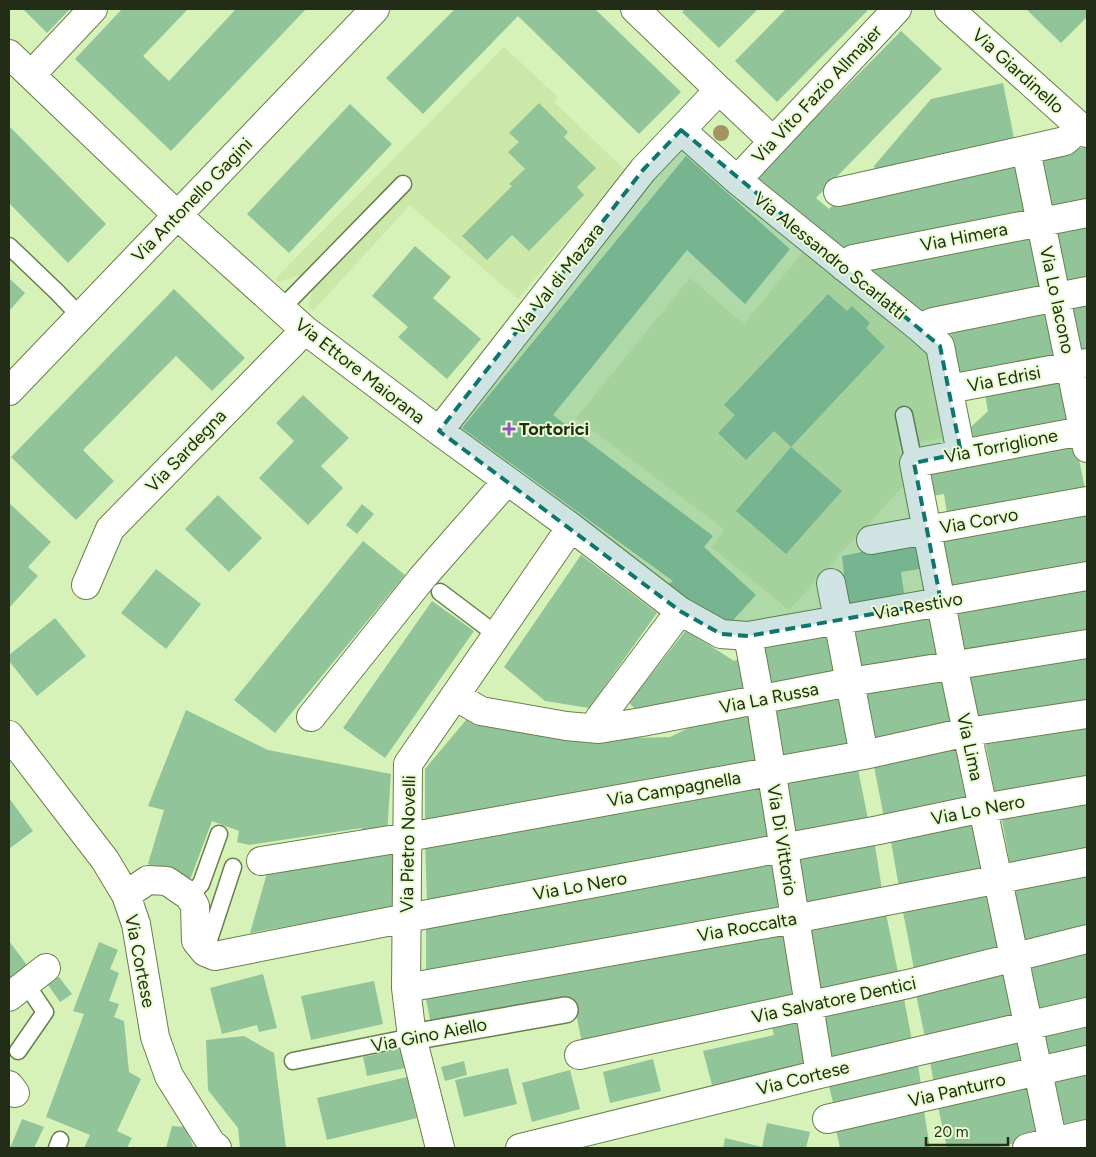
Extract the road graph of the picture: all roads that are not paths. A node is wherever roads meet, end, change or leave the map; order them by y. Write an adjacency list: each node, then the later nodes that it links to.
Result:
1 (93, 9): 7 (street)
2 (375, 9): 17 (street, Via Antonello Gagini)
3 (898, 9): 11 (street, Via Vito Fazio Allmajer)
4 (949, 9): 10 (street, Via Giardinello)
5 (648, 13): 8 (street)
6 (9, 54): 7 (street, Via Ettore Maiorana)
7 (31, 75): 17 (street, Via Ettore Maiorana)
8 (719, 90): 9 (street); 11 (street)
9 (681, 130): 13 (street, Via Alessandro Scarlatti); 31 (street, Via Val di Mazara)
10 (1084, 130): 12 (street)
11 (773, 141): 13 (street, Via Vito Fazio Allmajer)
12 (1026, 150): 15 (street); 18 (street, Via Lo Iacono)
13 (737, 180): 20 (street, Via Alessandro Scarlatti)
14 (403, 184): 23 (lane)
15 (838, 192)
16 (1087, 212): 18 (street, Via Himera)
17 (177, 215): 23 (street, Via Ettore Maiorana); 24 (street, Via Antonello Gagini)
18 (1041, 222): 20 (street, Via Himera); 22 (street, Via Lo Iacono)
19 (9, 246): 24 (lane)
20 (844, 267): 25 (street, Via Alessandro Scarlatti)
21 (1087, 291): 22 (street)
22 (1056, 297): 25 (street); 27 (street, Via Lo Iacono)
23 (281, 309): 26 (street, Via Ettore Maiorana)
24 (80, 316): 29 (street, Via Antonello Gagini)
25 (920, 328): 28 (street, Via Alessandro Scarlatti)
26 (304, 330): 31 (street, Via Ettore Maiorana); 42 (street, Via Sardegna)
27 (1079, 365): 28 (street, Via Edrisi); 32 (street, Via Lo Iacono)
28 (949, 389): 33 (street, Via Alessandro Scarlatti)
29 (9, 390)
30 (904, 415): 34 (lane)
31 (439, 431): 35 (street, Via Ettore Maiorana)
32 (1086, 437): 33 (street, Via Torriglione)
33 (961, 453): 34 (street, Via Torriglione)
34 (914, 463): 38 (street, Via Lima)
35 (507, 481): 37 (street, Via Ettore Maiorana); 55 (street)
36 (1087, 501): 38 (street, Via Corvo)
37 (571, 527): 45 (street, Via Ettore Maiorana); 47 (street, Via Pietro Novelli)
38 (927, 530): 39 (street, Via Corvo); 44 (street, Via Lima)
39 (871, 540)
40 (1087, 576): 44 (street, Via Restivo)
41 (831, 583): 46 (street)
42 (86, 585)
43 (440, 592): 47 (lane)
44 (941, 602): 46 (street, Via Restivo); 50 (street, Via Lima)
45 (680, 611): 48 (street, Via Ettore Maiorana); 56 (street)
46 (839, 620): 48 (street, Via Restivo); 51 (street)
47 (497, 635): 52 (street, Via Pietro Novelli)
48 (748, 636): 53 (street, Via Di Vittorio)
49 (1087, 644): 50 (street, Via La Russa)
50 (953, 665): 51 (street, Via La Russa); 57 (street, Via Lima)
51 (850, 682): 53 (street, Via La Russa); 59 (street)
52 (455, 696): 56 (street, Via La Russa); 64 (street, Via Pietro Novelli)
53 (760, 700): 56 (street, Via La Russa); 60 (street, Via Di Vittorio)
54 (1087, 714): 57 (street, Via Campagnella)
55 (311, 716)
56 (599, 728)
57 (967, 732): 59 (street, Via Campagnella); 62 (street, Via Lima)
58 (9, 734): 70 (street, Via Cortese)
59 (864, 754): 60 (street, Via Campagnella)
60 (771, 771): 64 (street, Via Campagnella); 65 (street, Via Di Vittorio)
61 (1087, 790): 62 (street, Via Lo Nero)
62 (983, 808): 65 (street, Via Lo Nero); 69 (street, Via Lima)
63 (219, 834): 71 (lane)
64 (408, 837): 66 (street, Via Campagnella); 72 (street, Via Pietro Novelli)
65 (783, 848): 72 (street, Via Lo Nero); 73 (street, Via Di Vittorio)
66 (261, 861)
67 (1087, 862): 69 (street, Via Roccalta)
68 (233, 867): 75 (lane)
69 (998, 879): 73 (street, Via Roccalta); 76 (street, Via Lima)
70 (126, 895): 71 (street); 93 (street, Via Cortese)
71 (189, 896): 75 (street)
72 (407, 918): 75 (street, Via Lo Nero); 78 (street, Via Pietro Novelli)
73 (794, 919): 78 (street, Via Roccalta); 79 (street, Via Di Vittorio)
74 (1087, 940): 76 (street, Via Salvatore Dentici)
75 (205, 952)
76 (1014, 957): 79 (street, Via Salvatore Dentici); 82 (street, Via Lima)
77 (27, 983): 84 (lane)
78 (406, 988): 83 (street, Via Pietro Novelli)
79 (808, 1005): 85 (street, Via Salvatore Dentici); 89 (street, Via Di Vittorio)
80 (564, 1010): 83 (street, Via Gino Aiello)
81 (1087, 1012): 82 (street, Via Cortese)
82 (1028, 1026): 88 (street, Via Lima); 89 (street, Via Cortese)
83 (412, 1037): 87 (lane, Via Gino Aiello); 94 (street, Via Pietro Novelli)
84 (18, 1051)
85 (579, 1055)
86 (1087, 1060): 88 (street, Via Panturro)
87 (293, 1062)
88 (1037, 1072): 90 (street, Via Panturro); 92 (street, Via Lima)
89 (820, 1074): 95 (street, Via Cortese)
90 (827, 1119)
91 (1087, 1134): 92 (street)
92 (1044, 1146)
93 (217, 1148)
94 (440, 1148)
95 (520, 1148)

